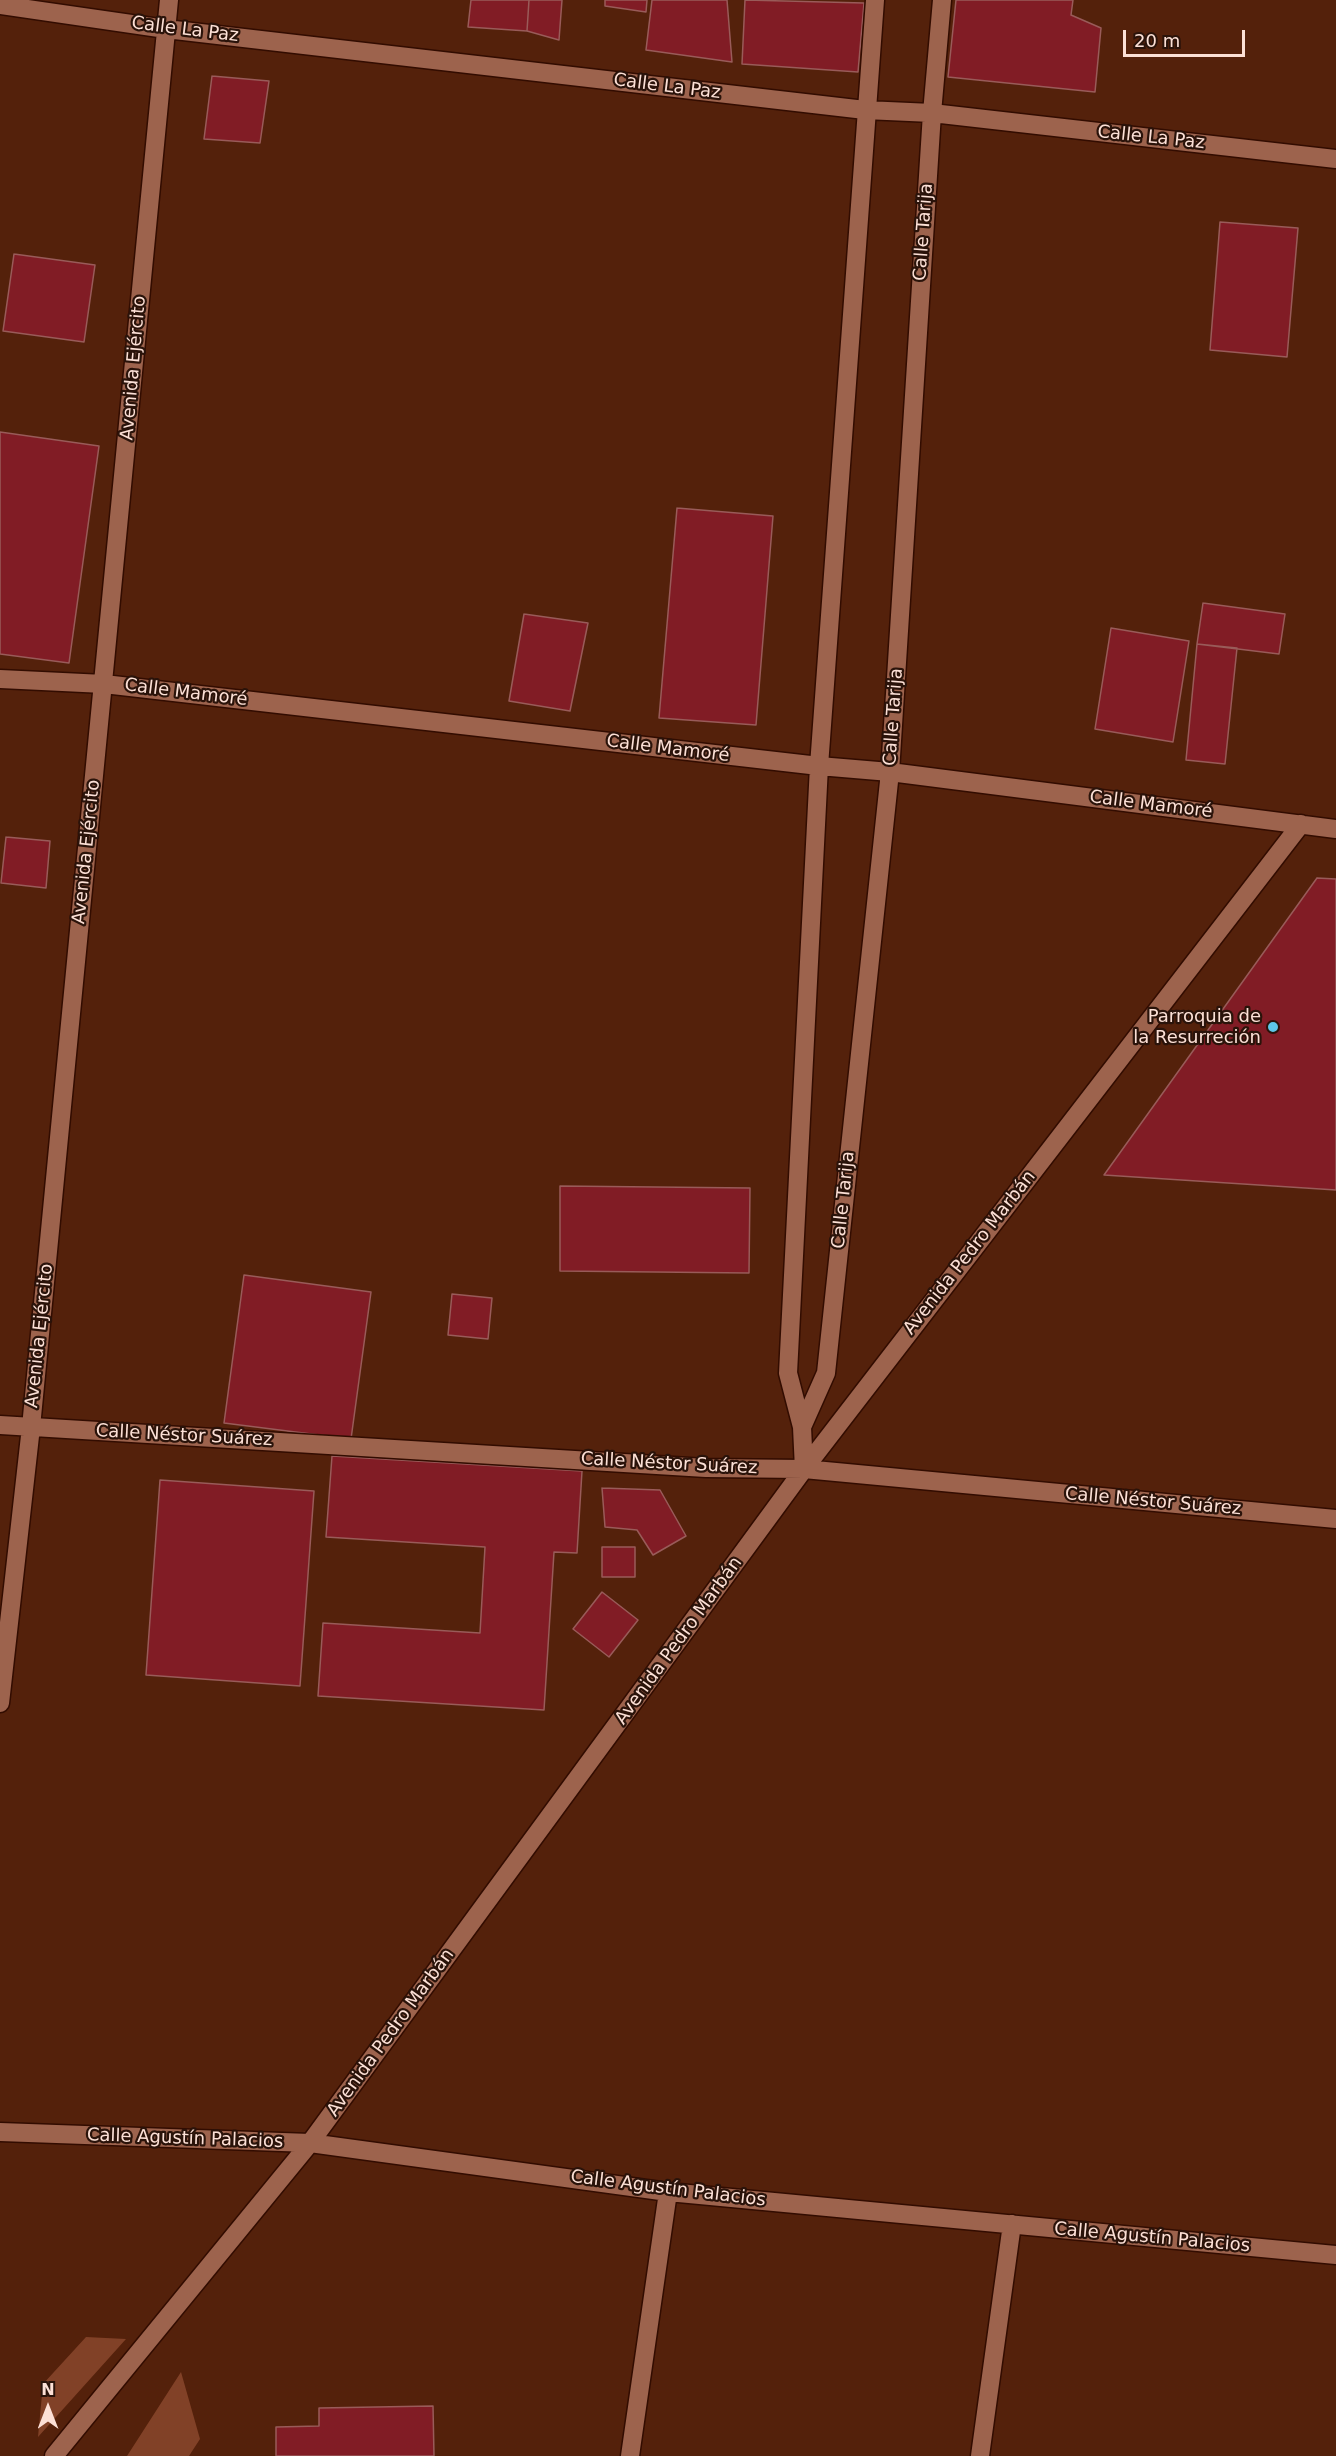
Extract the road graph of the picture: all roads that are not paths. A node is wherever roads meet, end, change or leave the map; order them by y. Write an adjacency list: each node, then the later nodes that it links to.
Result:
1 (169, 0): 5 (street, Avenida Ejército)
2 (875, 0): 6 (street, Calle Tarija)
3 (942, 0): 7 (street, Calle Tarija)
4 (0, 4): 5 (street, Calle La Paz)
5 (166, 29): 6 (street, Calle La Paz); 10 (street, Avenida Ejército)
6 (866, 110): 7 (street, Calle La Paz); 11 (street, Calle Tarija)
7 (932, 113): 8 (street, Calle La Paz); 12 (street, Calle Tarija)
8 (1336, 159)
9 (0, 679): 10 (street, Calle Mamoré)
10 (104, 684): 11 (street, Calle Mamoré); 16 (street, Avenida Ejército)
11 (819, 766): 12 (street, Calle Mamoré); 17 (street, Calle Tarija)
12 (890, 772): 13 (street, Calle Mamoré); 17 (street, Calle Tarija)
13 (1301, 824): 14 (street, Calle Mamoré); 18 (street, Avenida Pedro Marbán)
14 (1336, 829)
15 (0, 1425): 16 (street, Calle Néstor Suárez)
16 (31, 1427): 18 (street, Calle Néstor Suárez); 20 (street, Avenida Ejército)
17 (802, 1427): 18 (street, Calle Tarija)
18 (804, 1469): 19 (street, Calle Néstor Suárez); 22 (street, Avenida Pedro Marbán)
19 (1336, 1519)
20 (0, 1703)
21 (0, 2132): 22 (street, Calle Agustín Palacios)
22 (310, 2143): 23 (street, Calle Agustín Palacios); 26 (street, Avenida Pedro Marbán)
23 (668, 2192): 24 (street, Calle Agustín Palacios); 27 (street)
24 (1012, 2224): 25 (street, Calle Agustín Palacios); 28 (street)
25 (1336, 2255)
26 (54, 2456)
27 (630, 2456)
28 (980, 2456)

